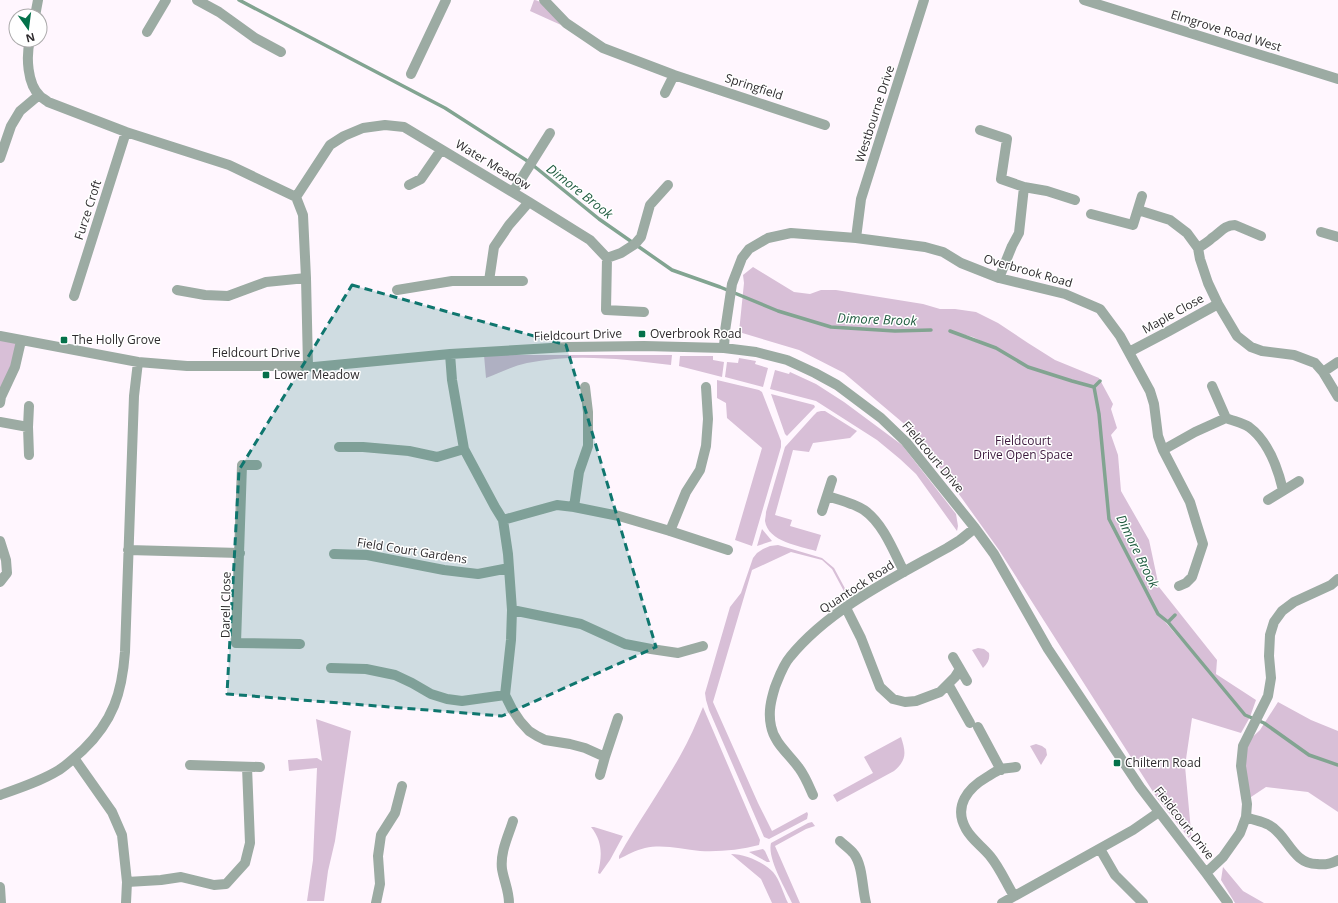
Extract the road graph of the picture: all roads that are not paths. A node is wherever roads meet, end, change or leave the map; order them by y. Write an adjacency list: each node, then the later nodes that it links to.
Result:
1 (166, 0): 7 (street)
2 (197, 0): 9 (street)
3 (446, 0): 10 (street)
4 (544, 0): 11 (street, Springfield)
5 (924, 0): 34 (street, Westbourne Drive)
6 (1084, 0): 12 (street, Elmgrove Road West)
7 (147, 32)
8 (29, 48): 14 (street)
9 (281, 52)
10 (412, 74)
11 (674, 75): 13 (street); 15 (street, Springfield)
12 (1338, 79)
13 (665, 93)
14 (39, 95): 17 (street); 20 (street)
15 (825, 125)
16 (980, 130): 23 (street)
17 (126, 132): 26 (street); 43 (street, Furze Croft)
18 (550, 133): 24 (street)
19 (441, 150): 21 (street); 24 (street, Water Meadow); 26 (street, Water Meadow)
20 (0, 158)
21 (410, 185)
22 (668, 185): 36 (street)
23 (1024, 187): 27 (street); 38 (street)
24 (513, 192): 28 (street, Water Meadow)
25 (1142, 196): 29 (street)
26 (296, 197): 37 (street)
27 (1075, 200)
28 (529, 202): 36 (street, Water Meadow); 39 (street)
29 (1138, 210): 30 (street); 35 (street)
30 (1091, 214)
31 (1321, 232): 33 (street)
32 (1261, 236): 35 (street)
33 (1338, 237)
34 (856, 238): 38 (street, Overbrook Road); 48 (street, Overbrook Road)
35 (1198, 248): 44 (street)
36 (607, 258): 45 (street)
37 (306, 278): 41 (street); 53 (street)
38 (999, 278): 49 (street, Overbrook Road)
39 (489, 281): 40 (street); 42 (street)
40 (523, 281)
41 (177, 290)
42 (398, 290)
43 (74, 296)
44 (1218, 304): 49 (street, Maple Close); 54 (street, Maple Close)
45 (644, 312)
46 (0, 336): 47 (street, Fieldcourt Drive)
47 (20, 341): 51 (street, Fieldcourt Drive); 59 (street)
48 (724, 348): 50 (street, Fieldcourt Drive); 77 (street, Fieldcourt Drive)
49 (1129, 352): 66 (street, Overbrook Road)
50 (450, 354): 53 (street, Fieldcourt Drive); 65 (street)
51 (138, 362): 53 (street, Fieldcourt Drive); 80 (street)
52 (1338, 362): 54 (street)
53 (308, 366)
54 (1323, 372): 58 (street, Maple Close)
55 (1212, 386): 61 (street)
56 (585, 387): 74 (street)
57 (706, 387): 78 (street)
58 (1338, 397)
59 (0, 403)
60 (29, 406): 63 (street)
61 (1226, 418): 66 (street); 71 (street)
62 (0, 422): 63 (street)
63 (28, 427): 67 (street)
64 (339, 447): 65 (street)
65 (464, 449): 76 (street)
66 (1163, 450): 88 (street, Overbrook Road)
67 (29, 455)
68 (257, 465): 82 (street, Darell Close)
69 (832, 480): 72 (street)
70 (1299, 481): 71 (street)
71 (1283, 490): 73 (street)
72 (827, 496): 75 (street); 85 (street)
73 (1268, 500)
74 (574, 507): 76 (street); 78 (street)
75 (822, 511)
76 (503, 520): 84 (street)
77 (975, 528): 85 (street, Quantock Road); 111 (street, Fieldcourt Drive)
78 (670, 531): 81 (street)
79 (0, 541): 87 (street)
80 (128, 550): 82 (street); 101 (street)
81 (728, 550)
82 (240, 553): 91 (street, Darell Close)
83 (334, 554): 84 (street, Field Court Gardens)
84 (509, 568): 90 (street)
85 (904, 572): 89 (street, Quantock Road)
86 (1338, 579): 112 (street)
87 (0, 582)
88 (1178, 586)
89 (846, 608): 97 (street); 110 (street, Quantock Road)
90 (512, 610): 92 (street); 98 (street)
91 (300, 644)
92 (703, 646)
93 (953, 657): 95 (street)
94 (331, 668): 98 (street)
95 (960, 669): 96 (street); 97 (street)
96 (967, 681)
97 (948, 684): 106 (street)
98 (506, 695): 100 (street)
99 (618, 718): 100 (street)
100 (605, 757): 107 (street)
101 (74, 758): 109 (street); 118 (street)
102 (190, 765): 104 (street)
103 (1016, 767): 106 (street)
104 (247, 768): 105 (street); 118 (street)
105 (260, 768)
106 (1000, 770): 120 (street)
107 (600, 775)
108 (402, 786): 123 (street)
109 (0, 795)
110 (813, 795)
111 (1160, 812): 115 (street); 117 (street, Fieldcourt Drive)
112 (1246, 817): 116 (street); 117 (street)
113 (513, 821): 124 (street)
114 (840, 841): 125 (street)
115 (1100, 849): 120 (street); 127 (street)
116 (1338, 860)
117 (1206, 873): 128 (street, Fieldcourt Drive)
118 (127, 882): 122 (street)
119 (0, 886): 121 (street)
120 (1014, 896): 126 (street)
121 (0, 903)
122 (126, 903)
123 (376, 903)
124 (509, 903)
125 (866, 903)
126 (1002, 903)
127 (1143, 903)
128 (1228, 903)

